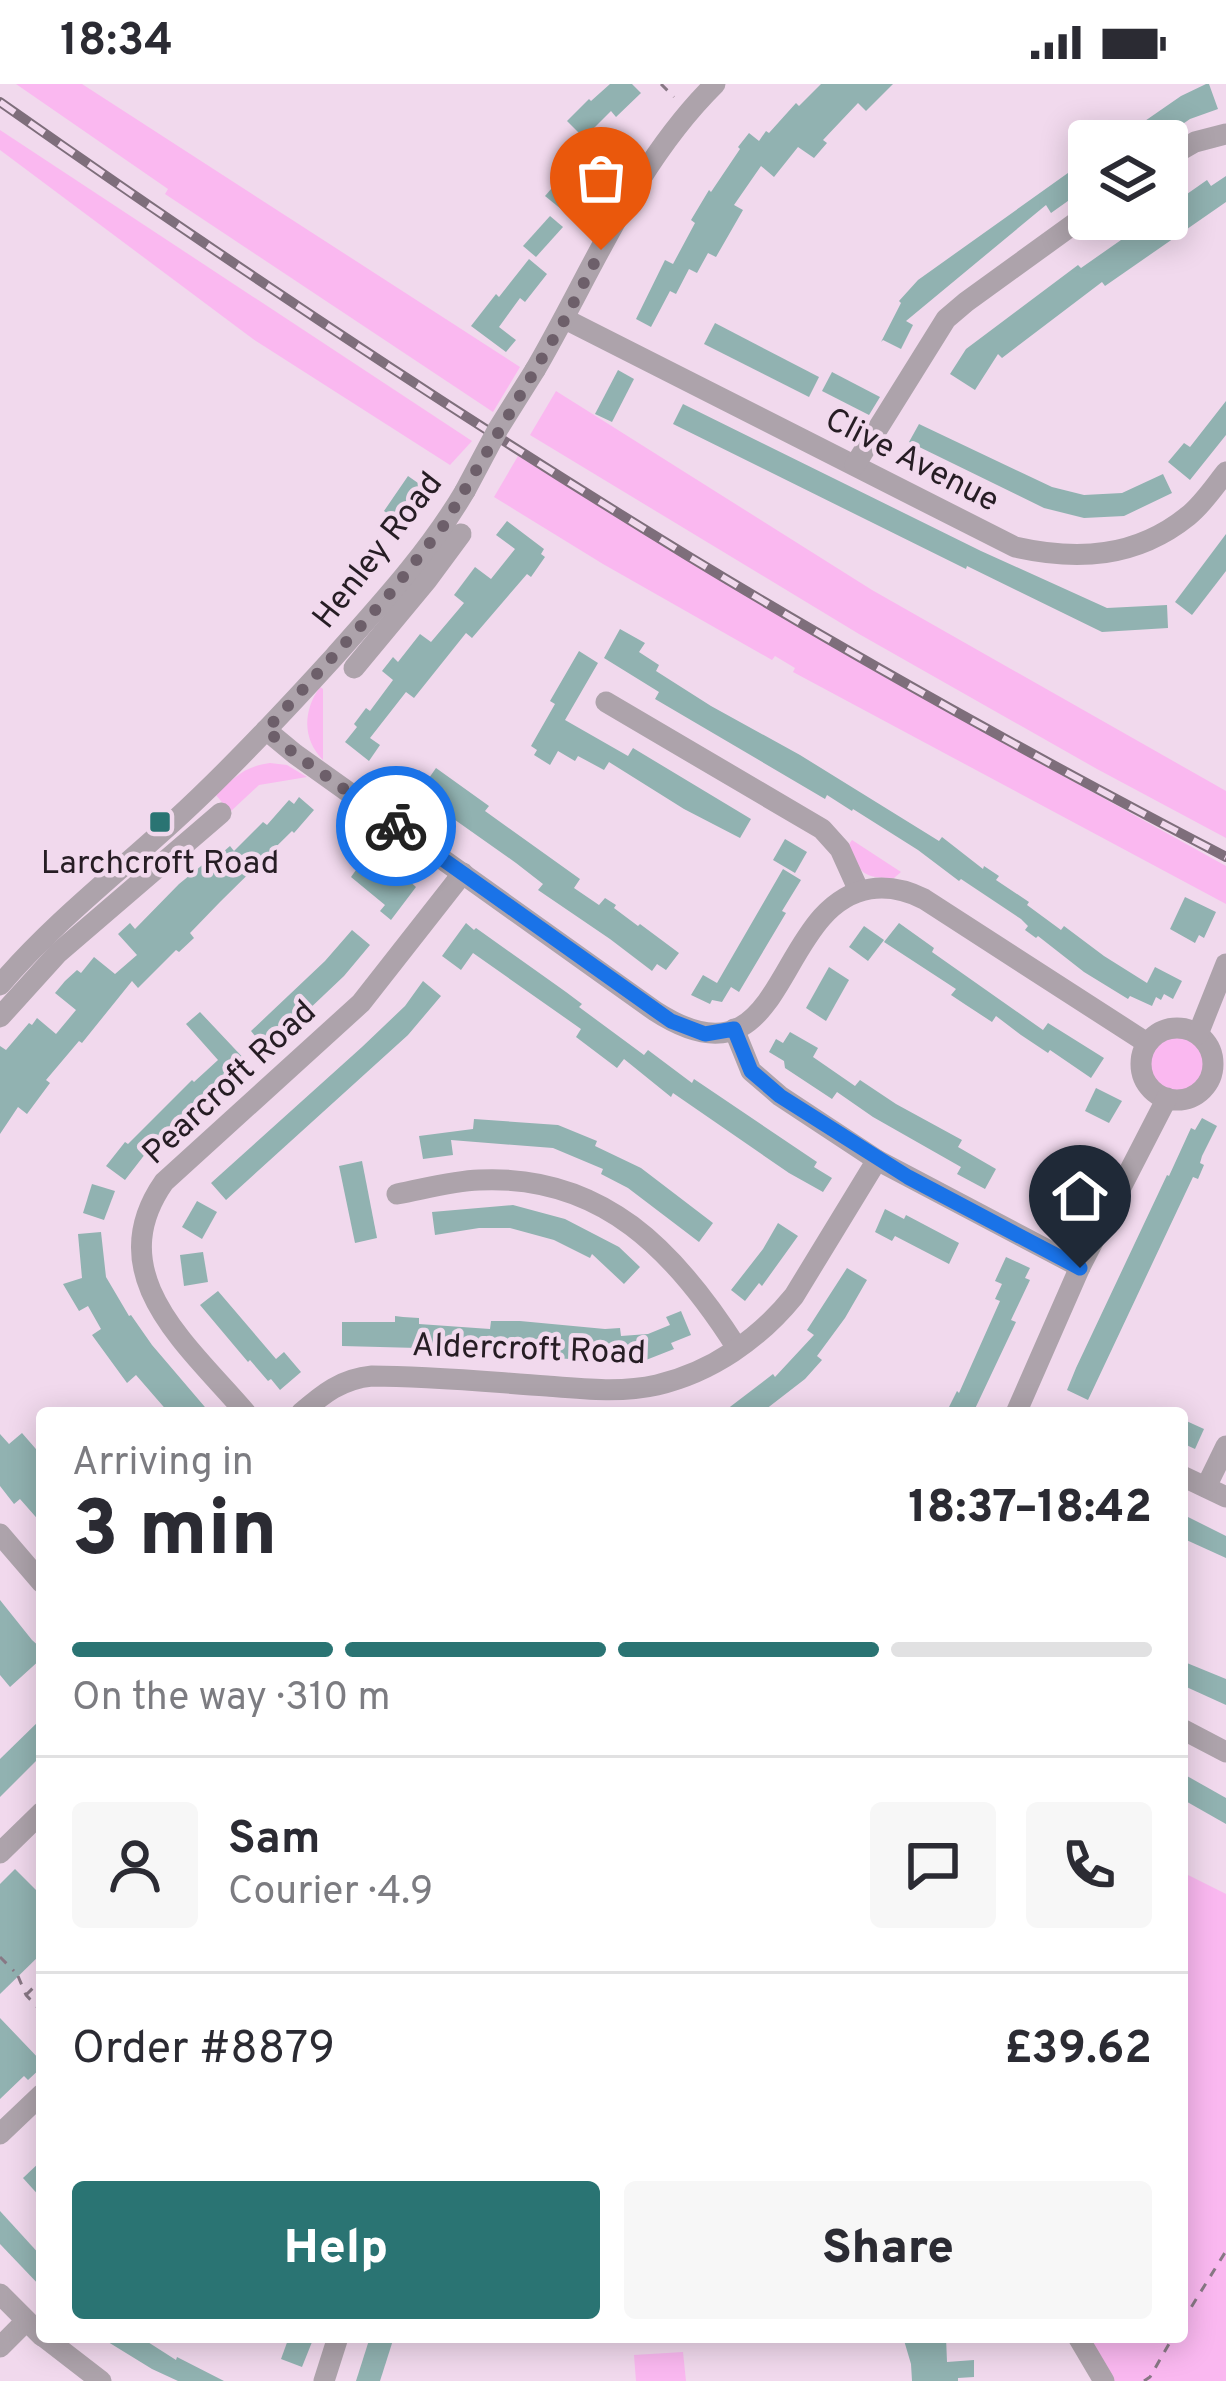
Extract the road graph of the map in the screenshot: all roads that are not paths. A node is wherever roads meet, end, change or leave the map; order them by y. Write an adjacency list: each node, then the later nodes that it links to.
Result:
1 (715, 84): 5 (street, Henley Road)
2 (1226, 134): 3 (street)
3 (1188, 146)
4 (1068, 228): 6 (street)
5 (565, 319): 6 (street, Clive Avenue); 9 (street, Henley Road, bridge)
6 (855, 465): 7 (street, Clive Avenue)
7 (1226, 472)
8 (461, 533): 9 (street)
9 (436, 552): 11 (street, Henley Road)
10 (606, 701): 16 (street)
11 (266, 730): 13 (street, Henley Road); 15 (street)
12 (221, 813): 14 (street)
13 (178, 817): 14 (street); 18 (street, Henley Road)
14 (194, 835): 19 (street)
15 (463, 873): 20 (street); 29 (street, Pearcroft Road)
16 (859, 891): 20 (street); 22 (street)
17 (1226, 964): 21 (street)
18 (0, 985)
19 (0, 1017)
20 (734, 1029): 25 (street)
21 (1198, 1034): 22 (street); 23 (street)
22 (1147, 1043): 24 (street)
23 (1219, 1081): 24 (street)
24 (1166, 1098): 27 (street)
25 (878, 1160): 27 (street); 28 (street, Aldercroft Road)
26 (397, 1194): 28 (street)
27 (1080, 1268): 31 (street)
28 (737, 1348): 30 (street, Aldercroft Road)
29 (242, 1407)
30 (308, 1407)
31 (1018, 1407)
32 (1226, 1446): 34 (street)
33 (1188, 1479): 34 (street)
34 (1216, 1492)
35 (0, 1534): 36 (street)
36 (36, 1576)
37 (1188, 1732): 38 (street)
38 (1226, 1752)
39 (36, 1818): 40 (street)
40 (0, 1853)
41 (36, 2100): 42 (street)
42 (0, 2134)
43 (0, 2294): 44 (street)
44 (36, 2330)
45 (36, 2331): 49 (street)
46 (52, 2343): 50 (street)
47 (336, 2343): 51 (street)
48 (1082, 2343): 52 (street)
49 (0, 2347)
50 (101, 2381)
51 (324, 2381)
52 (1104, 2381)

